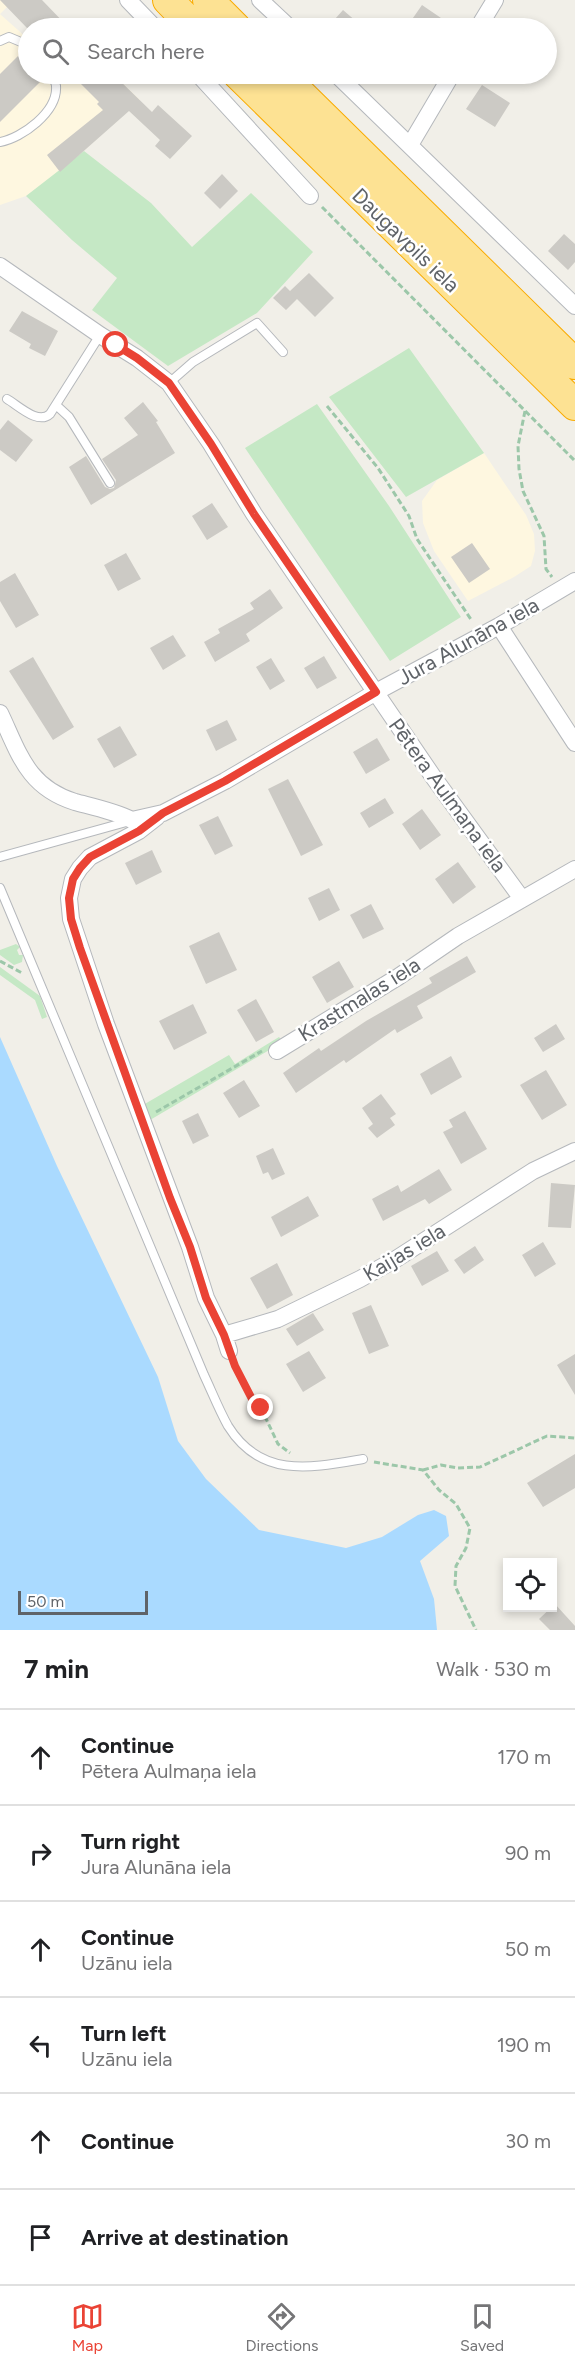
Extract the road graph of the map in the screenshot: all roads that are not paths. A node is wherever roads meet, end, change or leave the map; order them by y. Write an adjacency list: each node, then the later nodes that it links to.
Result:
1 (128, 0): 6 (street)
2 (168, 0): 7 (highway)
3 (208, 0): 8 (highway)
4 (260, 0): 9 (street)
5 (495, 0): 10 (street)
6 (145, 18)
7 (185, 18)
8 (226, 18)
9 (279, 18)
10 (484, 18)
11 (0, 41): 12 (lane)
12 (18, 41)
13 (55, 84): 19 (lane)
14 (207, 84): 21 (street)
15 (248, 84): 30 (highway, Daugavpils iela)
16 (290, 84): 26 (highway, Daugavpils iela)
17 (346, 84): 20 (street)
18 (446, 84): 20 (street)
19 (0, 142)
20 (410, 145): 23 (street)
21 (310, 195)
22 (0, 266): 24 (street, Pētera Aulmaņa iela)
23 (575, 305)
24 (100, 335): 27 (street, Pētera Aulmaņa iela); 29 (lane)
25 (283, 352): 27 (lane)
26 (575, 364)
27 (169, 383): 34 (street, Pētera Aulmaņa iela)
28 (7, 399): 29 (lane)
29 (56, 405): 31 (lane)
30 (575, 405)
31 (110, 483)
32 (575, 581): 33 (street, Jura Alunāna iela)
33 (499, 626): 34 (street, Jura Alunāna iela); 36 (street)
34 (376, 692): 37 (street, Jura Alunāna iela); 42 (street, Pētera Aulmaņa iela)
35 (0, 713): 38 (street)
36 (575, 743)
37 (163, 813): 38 (street, Jura Alunāna iela); 45 (street)
38 (132, 820): 39 (lane, Jura Alunāna iela)
39 (0, 857)
40 (575, 869): 42 (street, Krastmalas iela)
41 (0, 888): 47 (lane)
42 (522, 898): 43 (street, Krastmalas iela)
43 (277, 1051)
44 (575, 1150): 45 (street, Kaijas iela)
45 (224, 1335): 46 (street)
46 (229, 1351)
47 (363, 1459)

